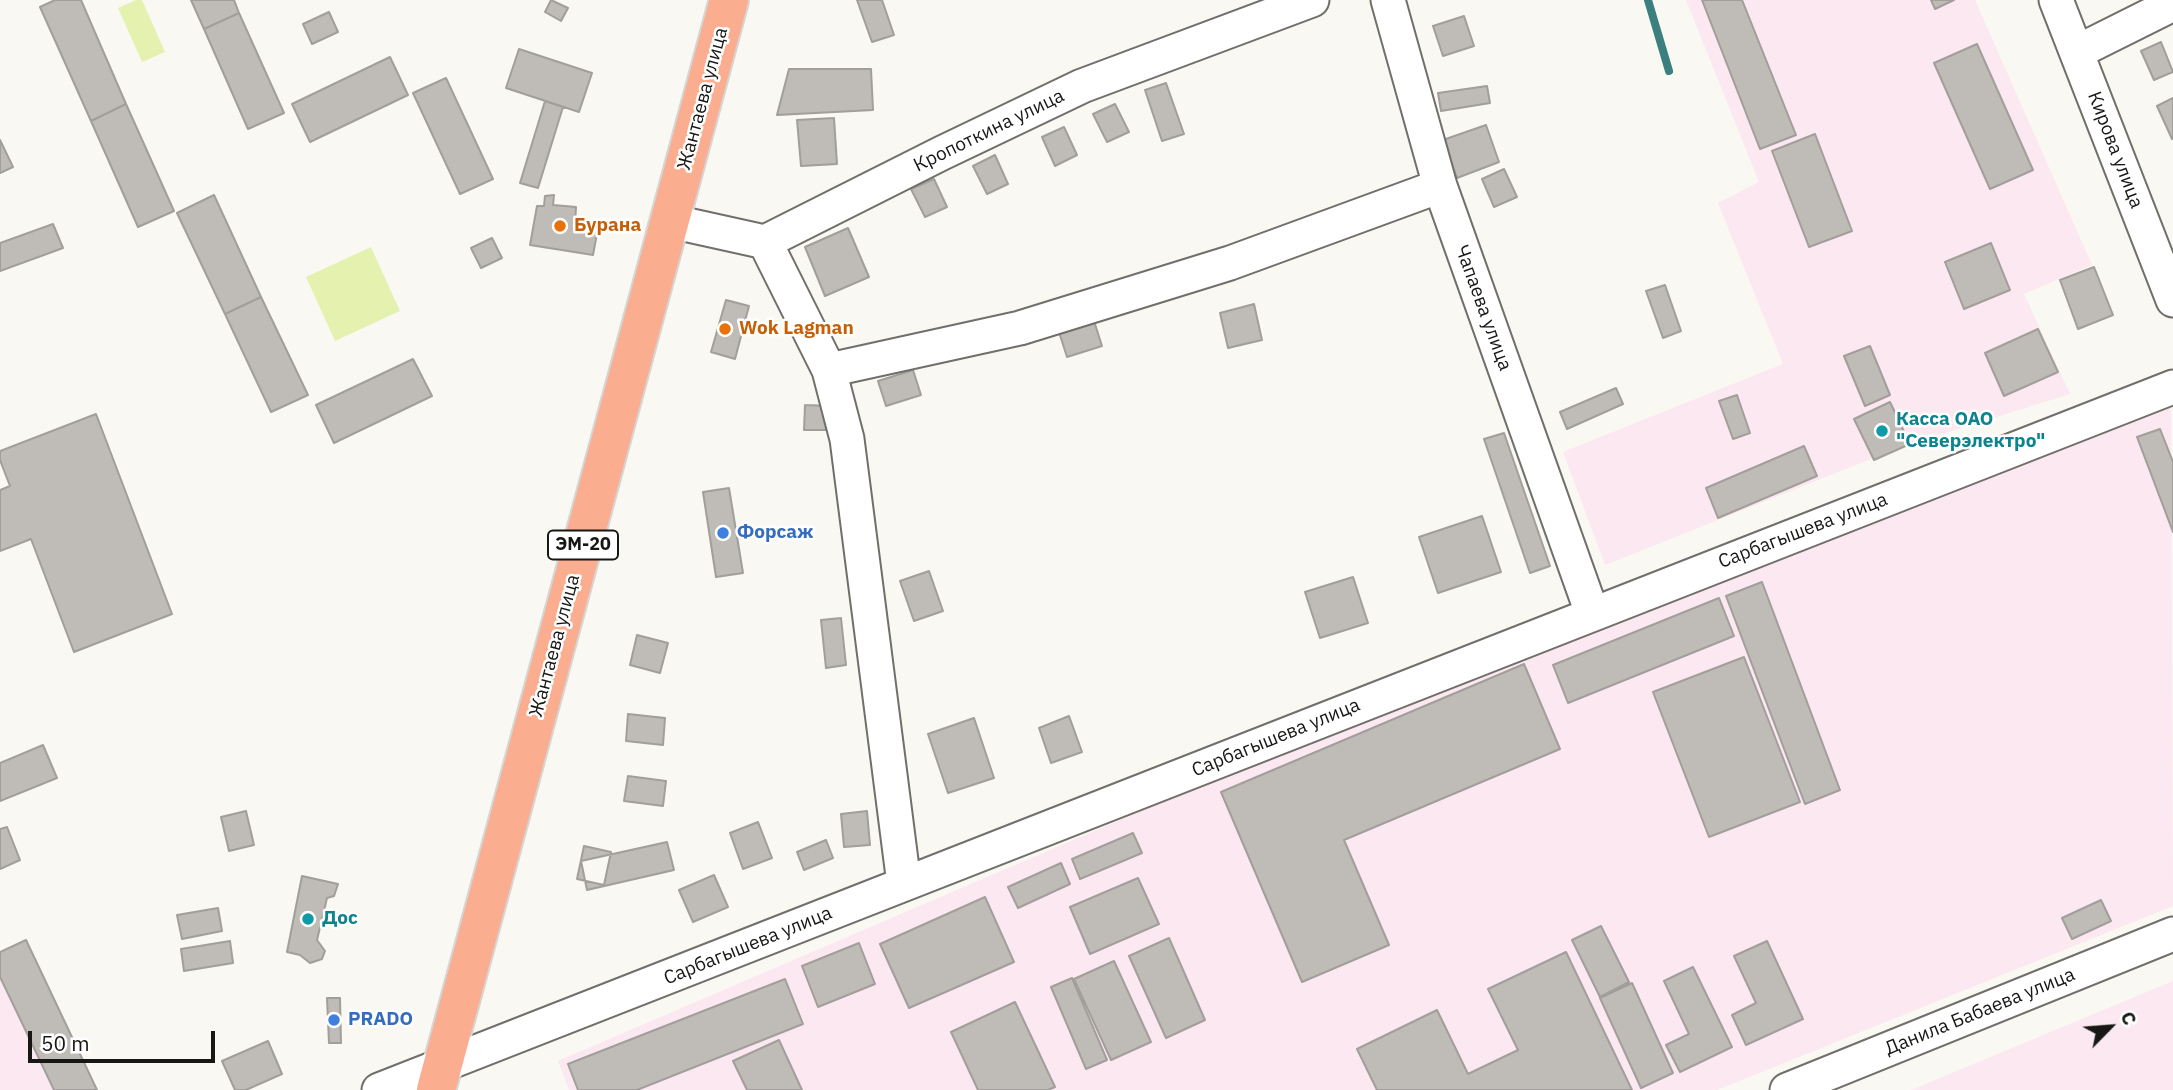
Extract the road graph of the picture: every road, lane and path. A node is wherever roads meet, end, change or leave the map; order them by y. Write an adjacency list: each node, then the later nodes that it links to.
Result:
1 (729, 0): 8 (main road, Жантаева улица / ЭМ-20)
2 (1312, 0): 9 (street, Кропоткина улица)
3 (1388, 0): 7 (street, Чапаева улица)
4 (2056, 0): 6 (street, Кирова улица)
5 (2173, 4): 6 (street)
6 (2077, 52): 10 (street, Кирова улица)
7 (1440, 186): 11 (street); 13 (street, Чапаева улица)
8 (670, 221): 9 (street); 16 (main road, Жантаева улица / ЭМ-20)
9 (765, 242): 11 (street)
10 (2173, 300)
11 (829, 370): 14 (street)
12 (2173, 387): 13 (street, Сарбагышева улица)
13 (1592, 612): 14 (street, Сарбагышева улица)
14 (904, 884): 16 (street, Сарбагышева улица)
15 (2173, 934): 18 (street, Данила Бабаева улица)
16 (439, 1077): 17 (street, Сарбагышева улица)
17 (379, 1090)
18 (1787, 1090)

